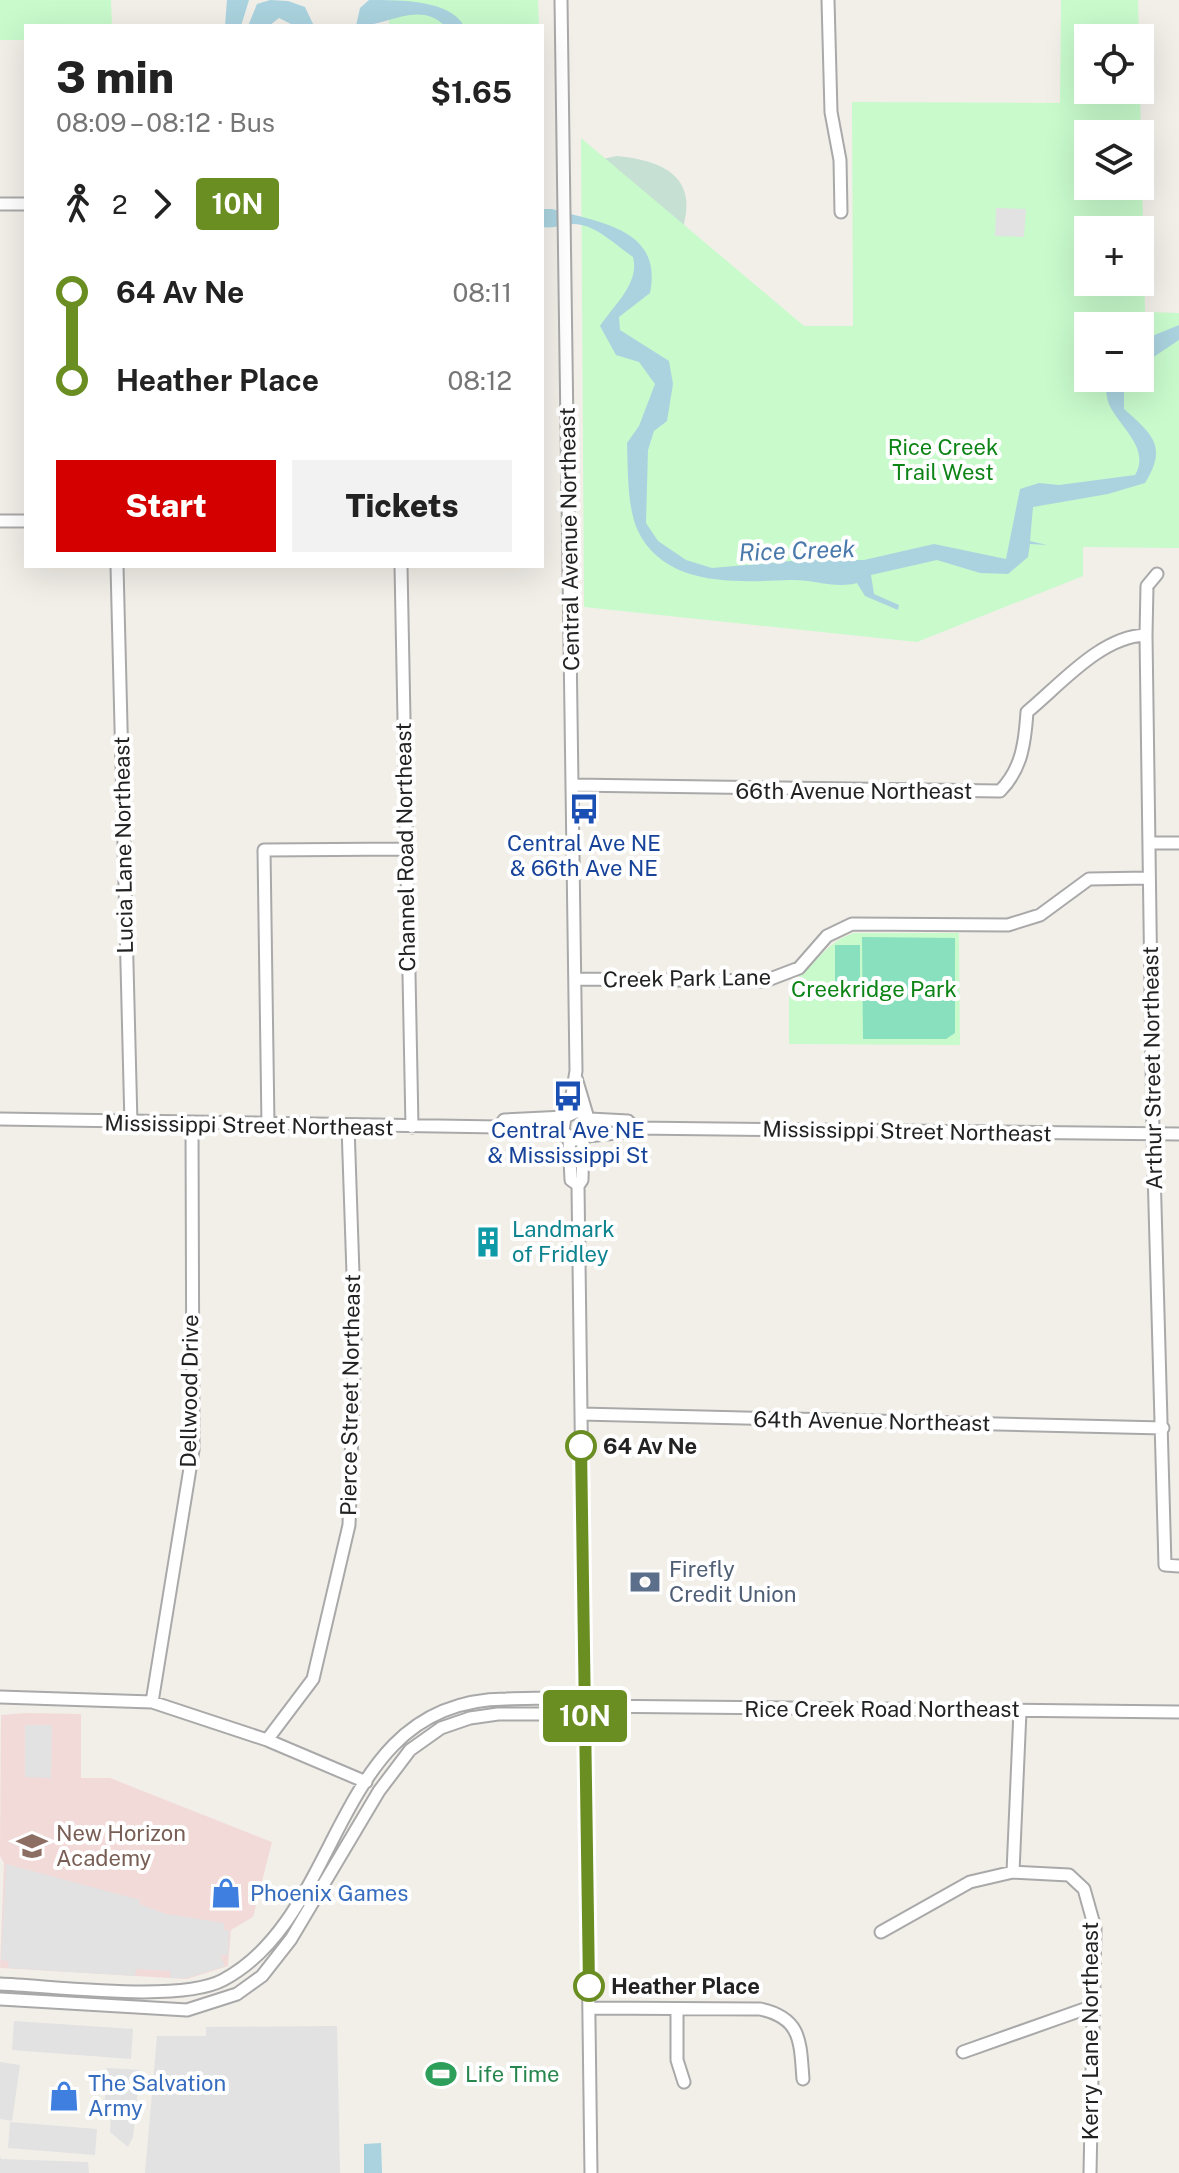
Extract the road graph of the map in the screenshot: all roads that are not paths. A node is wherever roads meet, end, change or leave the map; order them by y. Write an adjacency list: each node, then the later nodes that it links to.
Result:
1 (561, 0): 12 (street, Central Avenue Northeast)
2 (828, 0): 5 (street)
3 (0, 204): 4 (street)
4 (24, 204)
5 (841, 212)
6 (0, 521): 7 (street)
7 (24, 521)
8 (117, 568): 22 (street, Lucia Lane Northeast)
9 (401, 568): 15 (street, Channel Road Northeast)
10 (1157, 574): 11 (street, Arthur Street Northeast)
11 (1146, 635): 12 (street, 66th Avenue Northeast); 13 (street, Arthur Street Northeast)
12 (572, 785): 17 (street, Central Avenue Northeast)
13 (1149, 843): 14 (street); 16 (street, Arthur Street Northeast)
14 (1179, 843)
15 (404, 849): 24 (street); 26 (street, Channel Road Northeast)
16 (1148, 878): 17 (street, Creek Park Lane); 29 (street, Arthur Street Northeast)
17 (575, 979): 18 (street, Central Avenue Northeast)
18 (576, 1078): 19 (street, Central Avenue Northeast); 20 (street, Central Avenue Northeast)
19 (567, 1115): 20 (street); 27 (street, Mississippi Street Northeast); 31 (street)
20 (588, 1117): 28 (street, Mississippi Street Northeast); 32 (street)
21 (0, 1119): 22 (street, Mississippi Street Northeast)
22 (131, 1124): 23 (street, Mississippi Street Northeast)
23 (192, 1124): 24 (street, Mississippi Street Northeast); 38 (street, Dellwood Drive)
24 (268, 1125): 25 (street, Mississippi Street Northeast)
25 (348, 1126): 26 (street, Mississippi Street Northeast); 42 (street, Pierce Street Northeast)
26 (412, 1127): 27 (street, Mississippi Street Northeast)
27 (499, 1127): 31 (street, Mississippi Street Northeast)
28 (634, 1128): 29 (street, Mississippi Street Northeast); 32 (street, Mississippi Street Northeast)
29 (1153, 1134): 30 (street, Mississippi Street Northeast); 35 (street, Arthur Street Northeast)
30 (1179, 1134)
31 (567, 1136): 32 (street); 33 (street)
32 (585, 1138): 33 (street)
33 (578, 1185): 34 (street)
34 (581, 1414): 35 (street, 64th Avenue Northeast); 39 (street)
35 (1163, 1428): 36 (street, Arthur Street Northeast)
36 (1179, 1566)
37 (0, 1697): 38 (street)
38 (152, 1702): 42 (street)
39 (584, 1706): 40 (street, Rice Creek Road Northeast); 43 (street, Rice Creek Road Northeast); 47 (street, Rice Creek Road Northeast); 49 (street)
40 (1020, 1711): 41 (street, Rice Creek Road Northeast); 44 (street)
41 (1179, 1712)
42 (267, 1740): 43 (street)
43 (366, 1782): 46 (street, Rice Creek Road Northeast)
44 (1013, 1872): 45 (street, Kerry Lane Northeast); 48 (street, Kerry Lane Northeast)
45 (881, 1932)
46 (0, 1984)
47 (0, 1999)
48 (1093, 2006): 51 (street); 55 (street, Kerry Lane Northeast)
49 (589, 2008): 50 (street); 54 (street)
50 (677, 2009): 52 (street); 53 (street)
51 (963, 2052)
52 (803, 2079)
53 (684, 2082)
54 (591, 2173)
55 (1090, 2173)

